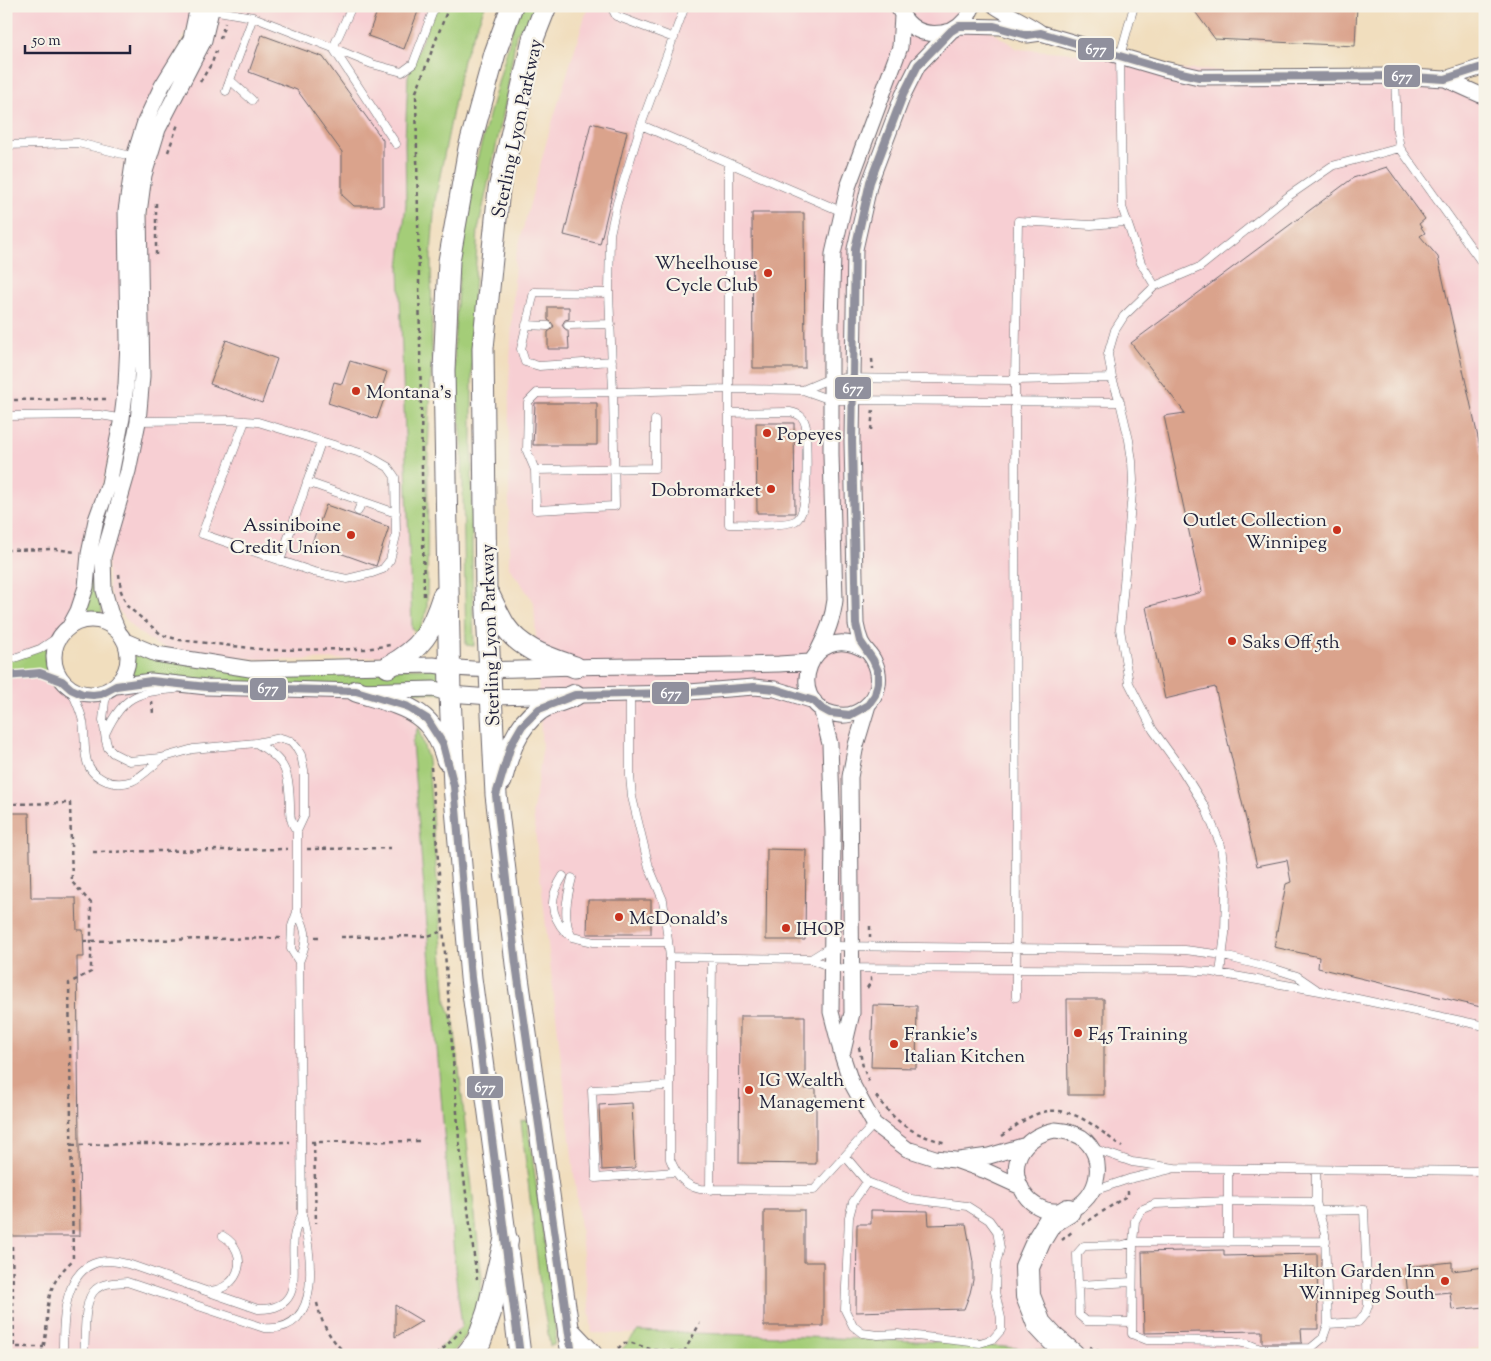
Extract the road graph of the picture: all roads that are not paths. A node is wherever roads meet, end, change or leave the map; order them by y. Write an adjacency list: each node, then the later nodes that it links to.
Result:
1 (352, 6): 16 (lane)
2 (435, 6): 16 (lane)
3 (512, 6): 66 (main road, Sterling Lyon Parkway)
4 (546, 6): 67 (main road, Sterling Lyon Parkway)
5 (611, 6): 15 (lane)
6 (686, 6): 15 (lane)
7 (972, 6): 13 (street)
8 (995, 6): 14 (street)
9 (1134, 6): 17 (lane)
10 (208, 7): 12 (lane); 29 (street)
11 (900, 11): 13 (street); 31 (street)
12 (253, 17): 16 (lane); 21 (lane)
13 (955, 29): 14 (street); 41 (street)
14 (1040, 33): 17 (street)
15 (674, 38): 25 (lane)
16 (333, 48): 26 (lane)
17 (1120, 56): 19 (street); 32 (lane)
18 (1485, 66): 20 (street)
19 (1395, 76): 20 (street); 28 (lane)
20 (1445, 79): 23 (street)
21 (230, 80): 22 (lane); 24 (lane)
22 (226, 91)
23 (1485, 97)
24 (252, 100)
25 (641, 125): 30 (lane); 35 (lane)
26 (396, 144)
27 (6, 145): 29 (lane)
28 (1400, 148): 33 (lane); 34 (lane)
29 (141, 158): 54 (street); 57 (street)
30 (729, 164): 31 (lane); 45 (lane)
31 (843, 212): 42 (street)
32 (1125, 222): 34 (lane); 44 (lane)
33 (1485, 268)
34 (1155, 286): 43 (lane)
35 (609, 293): 36 (lane); 37 (lane)
36 (611, 324): 38 (lane); 40 (lane)
37 (526, 325): 39 (lane); 40 (lane)
38 (568, 325)
39 (548, 326)
40 (612, 362): 47 (lane)
41 (853, 377): 42 (lane); 44 (lane); 49 (street)
42 (831, 378): 46 (lane); 48 (street)
43 (1112, 378): 44 (lane); 51 (lane)
44 (1015, 380): 50 (lane)
45 (729, 389): 46 (lane); 47 (lane); 52 (lane)
46 (803, 390): 48 (lane)
47 (613, 392): 59 (lane); 60 (lane)
48 (831, 400): 49 (lane); 71 (street)
49 (853, 400): 50 (lane); 70 (street)
50 (1015, 402): 51 (lane); 99 (lane)
51 (1120, 402): 100 (lane)
52 (729, 413): 52 (lane)
53 (6, 416): 54 (lane)
54 (122, 418): 57 (lane); 68 (street)
55 (655, 420): 59 (lane)
56 (244, 421): 57 (lane); 58 (lane); 65 (lane)
57 (138, 422): 69 (street)
58 (321, 442): 61 (lane); 64 (lane)
59 (614, 468): 60 (lane); 60 (lane)
60 (535, 470)
61 (307, 482): 62 (lane); 65 (lane)
62 (362, 501): 63 (lane); 64 (lane)
63 (358, 512)
64 (396, 513): 65 (lane)
65 (280, 561)
66 (448, 582): 73 (main road); 75 (main road, Sterling Lyon Parkway)
67 (486, 591): 74 (main road); 76 (main road, Sterling Lyon Parkway)
68 (65, 631): 69 (street); 72 (lane); 78 (street)
69 (121, 636): 73 (street); 80 (street)
70 (865, 650): 71 (street); 87 (street)
71 (813, 658): 74 (street); 86 (street)
72 (6, 661)
73 (388, 667): 75 (street)
74 (575, 667): 76 (street)
75 (449, 668): 76 (street); 82 (main road, Sterling Lyon Parkway)
76 (489, 670): 85 (main road, Sterling Lyon Parkway)
77 (6, 676): 78 (lane)
78 (66, 685): 80 (street); 90 (lane)
79 (207, 687): 80 (street); 81 (street); 88 (lane)
80 (113, 688): 88 (lane)
81 (356, 690): 82 (street); 91 (main road)
82 (450, 694): 85 (street); 91 (main road, Sterling Lyon Parkway)
83 (630, 694): 84 (street); 86 (street); 96 (lane)
84 (575, 695): 85 (street); 92 (main road)
85 (490, 697): 92 (main road, Sterling Lyon Parkway)
86 (817, 705): 87 (street); 97 (street)
87 (868, 705): 98 (street)
88 (106, 732): 90 (lane)
89 (256, 743): 90 (lane); 93 (lane); 93 (lane)
90 (161, 758)
91 (454, 786): 134 (main road, Sterling Lyon Parkway)
92 (496, 795): 145 (main road, Sterling Lyon Parkway)
93 (297, 831): 94 (lane)
94 (297, 912): 104 (lane); 104 (lane)
95 (572, 938): 95 (lane); 96 (lane)
96 (668, 942): 101 (lane)
97 (832, 946): 98 (lane); 103 (lane); 106 (street)
98 (852, 946): 99 (lane); 105 (street)
99 (1016, 949): 100 (lane); 107 (lane)
100 (1222, 956): 108 (lane); 109 (lane)
101 (670, 957): 102 (lane); 113 (lane)
102 (712, 958): 103 (lane); 126 (lane)
103 (811, 959): 106 (lane)
104 (299, 962): 132 (lane)
105 (852, 967): 106 (lane); 107 (lane); 112 (street)
106 (833, 968): 112 (street)
107 (1016, 969): 108 (lane); 110 (lane)
108 (1220, 974): 109 (lane)
109 (1320, 991): 111 (lane)
110 (1016, 997)
111 (1485, 1026)
112 (842, 1055): 114 (street)
113 (669, 1086): 123 (lane); 123 (lane)
114 (874, 1124): 117 (lane); 118 (street)
115 (1023, 1146): 116 (street); 118 (street); 125 (street)
116 (1091, 1147): 119 (lane); 127 (street)
117 (845, 1156): 124 (lane); 126 (lane)
118 (955, 1160): 125 (street)
119 (1175, 1168): 120 (lane); 127 (lane)
120 (1228, 1169): 121 (lane); 128 (lane)
121 (1316, 1171): 122 (lane); 129 (lane)
122 (1485, 1171)
123 (675, 1172): 126 (lane)
124 (867, 1182): 124 (lane)
125 (1020, 1187): 130 (street)
126 (710, 1190)
127 (1092, 1191): 130 (street)
128 (1228, 1201): 129 (lane); 136 (lane); 137 (lane)
129 (1316, 1202): 131 (lane)
130 (1068, 1211): 153 (main road)
131 (1318, 1211): 135 (lane); 142 (lane)
132 (302, 1214): 140 (lane); 144 (lane)
133 (223, 1236): 140 (lane)
134 (506, 1241): 150 (main road); 151 (main road, Sterling Lyon Parkway)
135 (1326, 1241): 137 (lane); 142 (lane)
136 (1133, 1242): 137 (lane); 138 (lane); 139 (lane)
137 (1228, 1242)
138 (1132, 1282): 139 (lane); 141 (lane)
139 (1078, 1285): 141 (lane)
140 (207, 1291): 143 (lane)
141 (1132, 1322): 142 (lane)
142 (1328, 1324)
143 (63, 1340): 146 (lane); 147 (lane)
144 (85, 1342): 148 (lane); 149 (lane)
145 (571, 1344): 152 (main road)
146 (58, 1355)
147 (63, 1355)
148 (84, 1355)
149 (91, 1355)
150 (468, 1355)
151 (520, 1355)
152 (590, 1355)
153 (1072, 1355)

